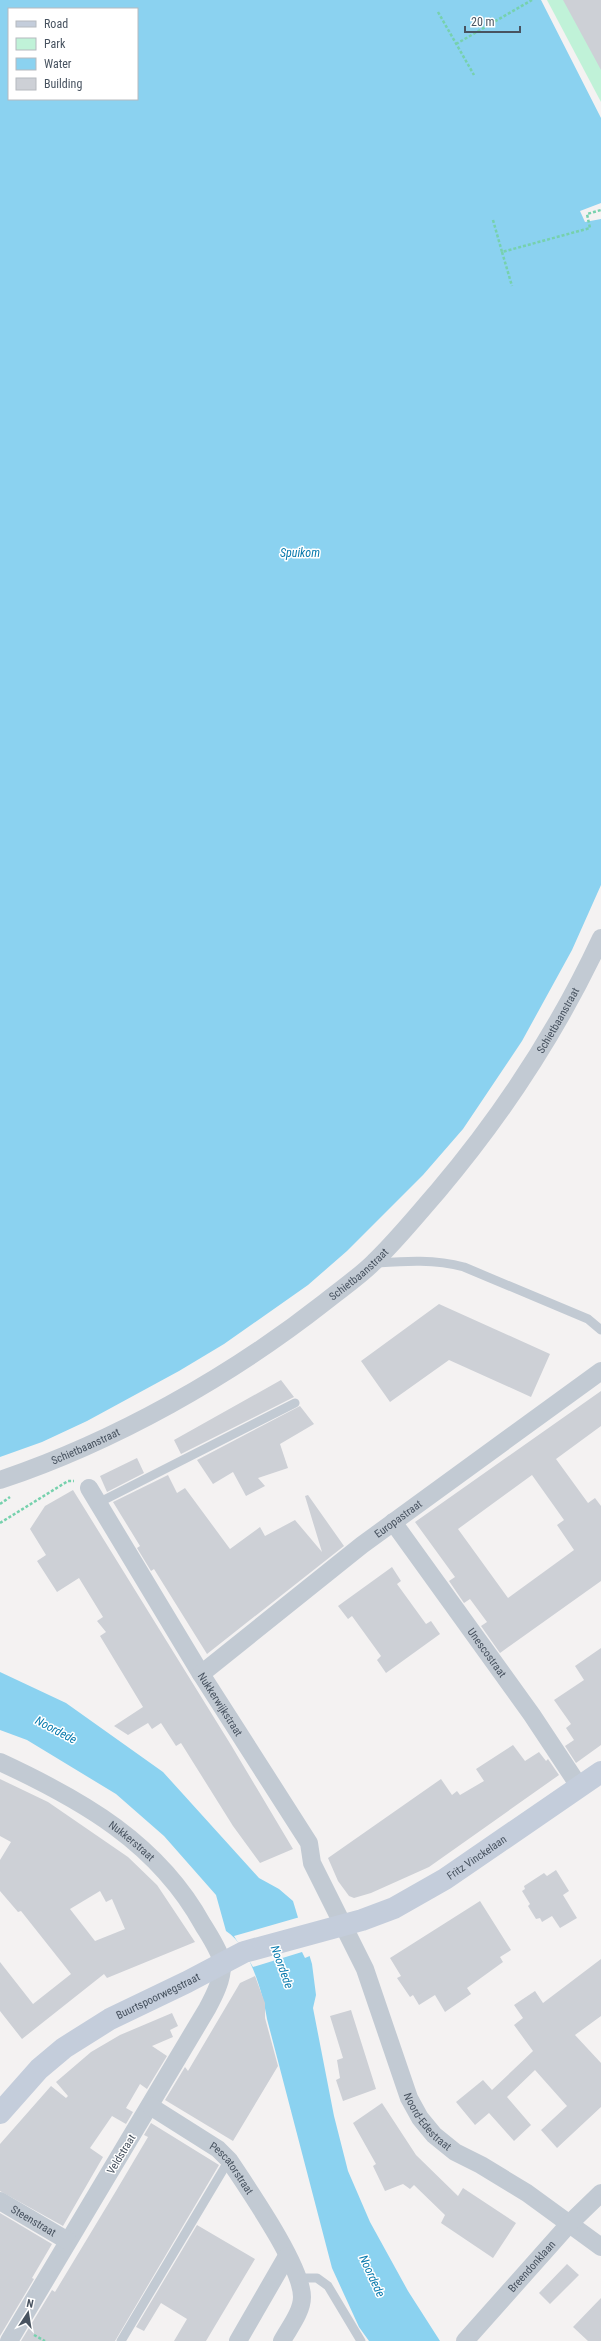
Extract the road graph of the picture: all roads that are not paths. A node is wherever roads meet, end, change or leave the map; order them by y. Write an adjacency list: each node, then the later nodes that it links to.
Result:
1 (601, 938): 2 (street, Schietbaanstraat)
2 (373, 1263): 3 (lane); 6 (street, Schietbaanstraat)
3 (601, 1330)
4 (601, 1371): 9 (street, Europastraat)
5 (295, 1403): 8 (lane)
6 (0, 1480)
7 (89, 1488): 8 (street, Nukkerwijkstraat)
8 (98, 1503): 10 (street, Nukkerwijkstraat)
9 (393, 1522): 10 (street, Europastraat); 13 (street, Unescostraat)
10 (200, 1674): 14 (street, Nukkerwijkstraat)
11 (0, 1762): 15 (street, Nukkerstraat)
12 (601, 1772): 13 (street, Fritz Vinckelaan)
13 (579, 1786): 14 (street, Fritz Vinckelaan)
14 (344, 1924): 15 (street, Buurtspoorwegstraat); 21 (street, Noord-Edestraat)
15 (222, 1963): 16 (street, Veldstraat); 17 (street, Buurtspoorwegstraat)
16 (150, 2106): 18 (street, Pescatorstraat); 22 (street, Veldstraat)
17 (0, 2113)
18 (229, 2160): 24 (street, Pescatorstraat); 27 (lane)
19 (601, 2193): 21 (street, Breendonklaan)
20 (0, 2201): 22 (street, Steenstraat)
21 (570, 2223): 23 (street, Noord-Edestraat); 31 (street, Breendonklaan)
22 (68, 2241): 26 (street, Veldstraat)
23 (601, 2247)
24 (287, 2256): 25 (street, Pescatorstraat); 28 (street)
25 (299, 2278): 29 (street, Pescatorstraat); 30 (lane)
26 (9, 2341)
27 (121, 2341)
28 (238, 2341)
29 (282, 2341)
30 (361, 2341)
31 (465, 2341)

